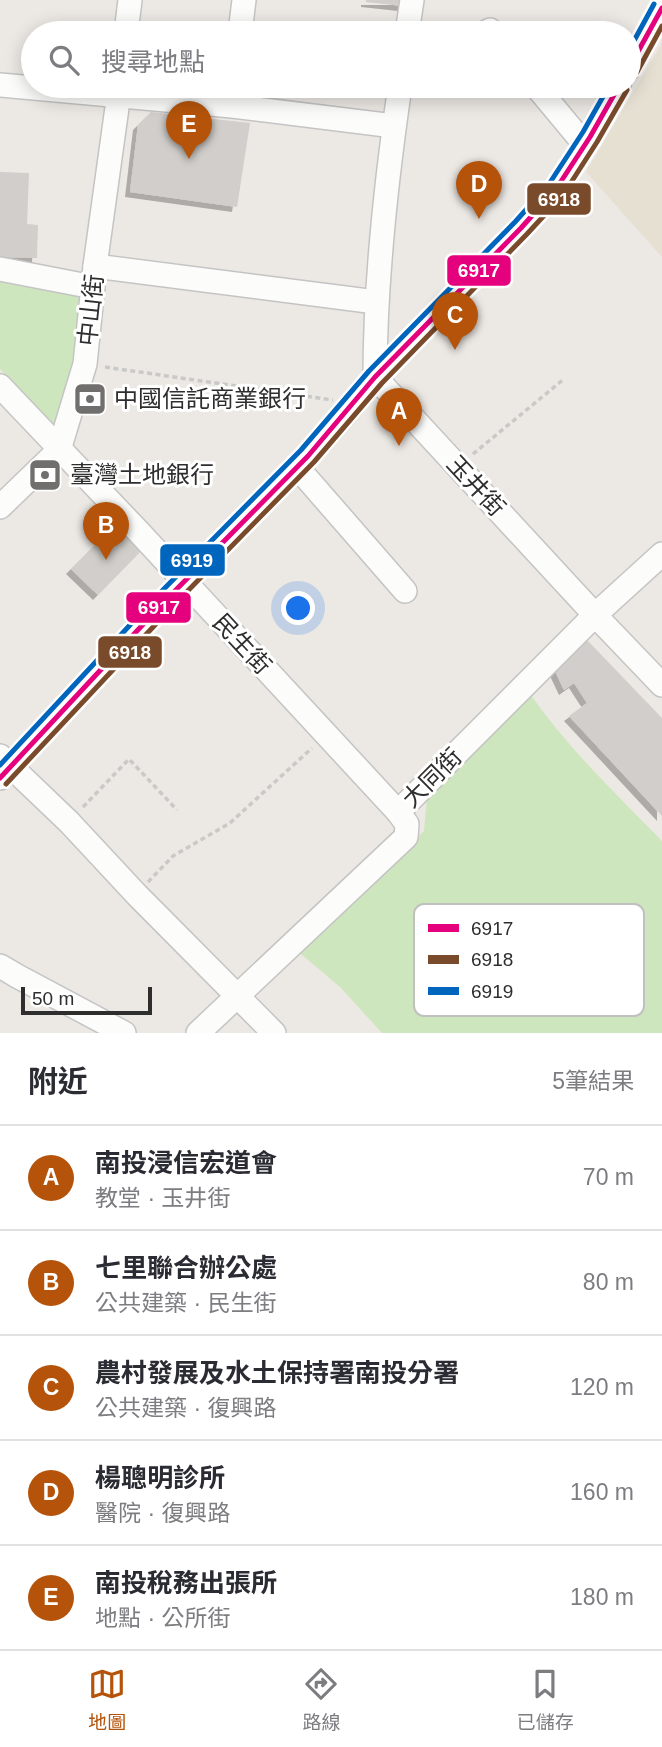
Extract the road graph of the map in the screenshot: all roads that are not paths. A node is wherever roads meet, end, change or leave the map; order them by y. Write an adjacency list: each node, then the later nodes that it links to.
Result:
1 (130, 0): 5 (street)
2 (244, 0): 6 (street)
3 (412, 0): 7 (street)
4 (662, 8): 8 (street)
5 (127, 21)
6 (241, 21)
7 (409, 21)
8 (641, 46)
9 (0, 85): 10 (street)
10 (21, 86)
11 (119, 98): 19 (street, 中山街)
12 (244, 98): 16 (street)
13 (398, 98): 16 (street)
14 (546, 98): 17 (street)
15 (612, 98): 17 (street)
16 (394, 126): 20 (street)
17 (585, 145): 21 (street)
18 (0, 269): 19 (street)
19 (94, 276): 20 (street); 23 (street, 中山街)
20 (376, 302): 21 (street)
21 (375, 377): 24 (street); 29 (street, 玉井街)
22 (0, 386): 23 (street, 民生街)
23 (59, 450): 25 (street, 中山街); 27 (street, 民生街)
24 (297, 467): 27 (street); 28 (street)
25 (0, 507)
26 (662, 554): 29 (street, 大同街)
27 (184, 582): 31 (street); 32 (street, 民生街)
28 (405, 591)
29 (595, 615): 30 (street, 玉井街); 32 (street, 大同街)
30 (662, 685)
31 (4, 767): 34 (street)
32 (398, 811): 34 (street, 大同街)
33 (0, 965): 35 (street)
34 (239, 997): 36 (street, 大同街); 37 (street)
35 (124, 1033)
36 (198, 1033)
37 (274, 1033)

